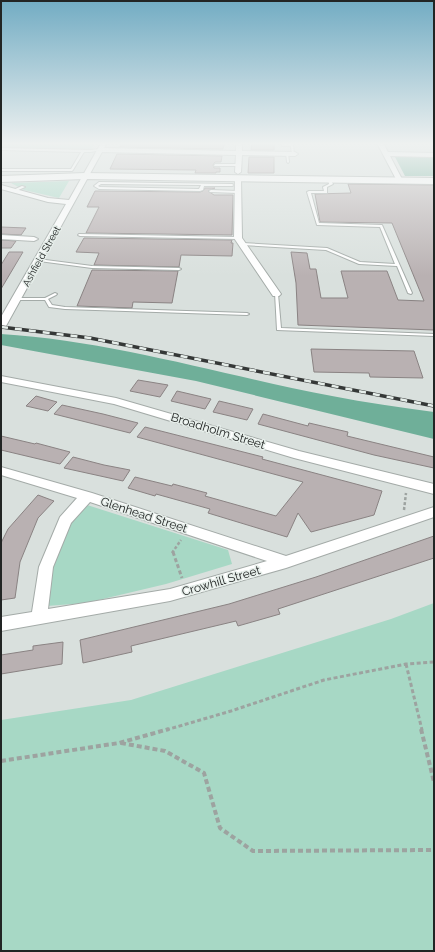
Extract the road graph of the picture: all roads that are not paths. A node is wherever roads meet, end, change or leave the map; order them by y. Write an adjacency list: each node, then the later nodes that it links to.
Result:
1 (4, 187): 8 (street)
2 (21, 187): 8 (lane)
3 (79, 187): 11 (street, Ashfield Street)
4 (98, 187): 5 (lane)
5 (202, 187)
6 (237, 187): 10 (street)
7 (325, 187): 17 (lane)
8 (13, 191): 11 (street)
9 (211, 191): 10 (lane)
10 (238, 192): 15 (street)
11 (71, 202): 16 (street, Ashfield Street)
12 (80, 235): 15 (lane)
13 (1, 237): 14 (street)
14 (34, 239)
15 (241, 241): 17 (lane); 21 (street)
16 (39, 260): 18 (lane); 22 (street, Ashfield Street)
17 (398, 265): 19 (lane)
18 (179, 268)
19 (410, 292)
20 (55, 294): 23 (lane)
21 (276, 294): 26 (lane)
22 (17, 299): 23 (lane); 25 (street, Ashfield Street)
23 (46, 300): 24 (lane)
24 (247, 314)
25 (1, 326)
26 (434, 335)
27 (1, 379): 29 (street, Broadholm Street)
28 (1, 471): 30 (street, Glenhead Street)
29 (434, 489)
30 (87, 496): 32 (street, Glenhead Street); 33 (street)
31 (434, 512): 32 (street, Crowhill Street)
32 (286, 562): 33 (street, Crowhill Street)
33 (40, 618): 34 (street, Crowhill Street)
34 (1, 624)

